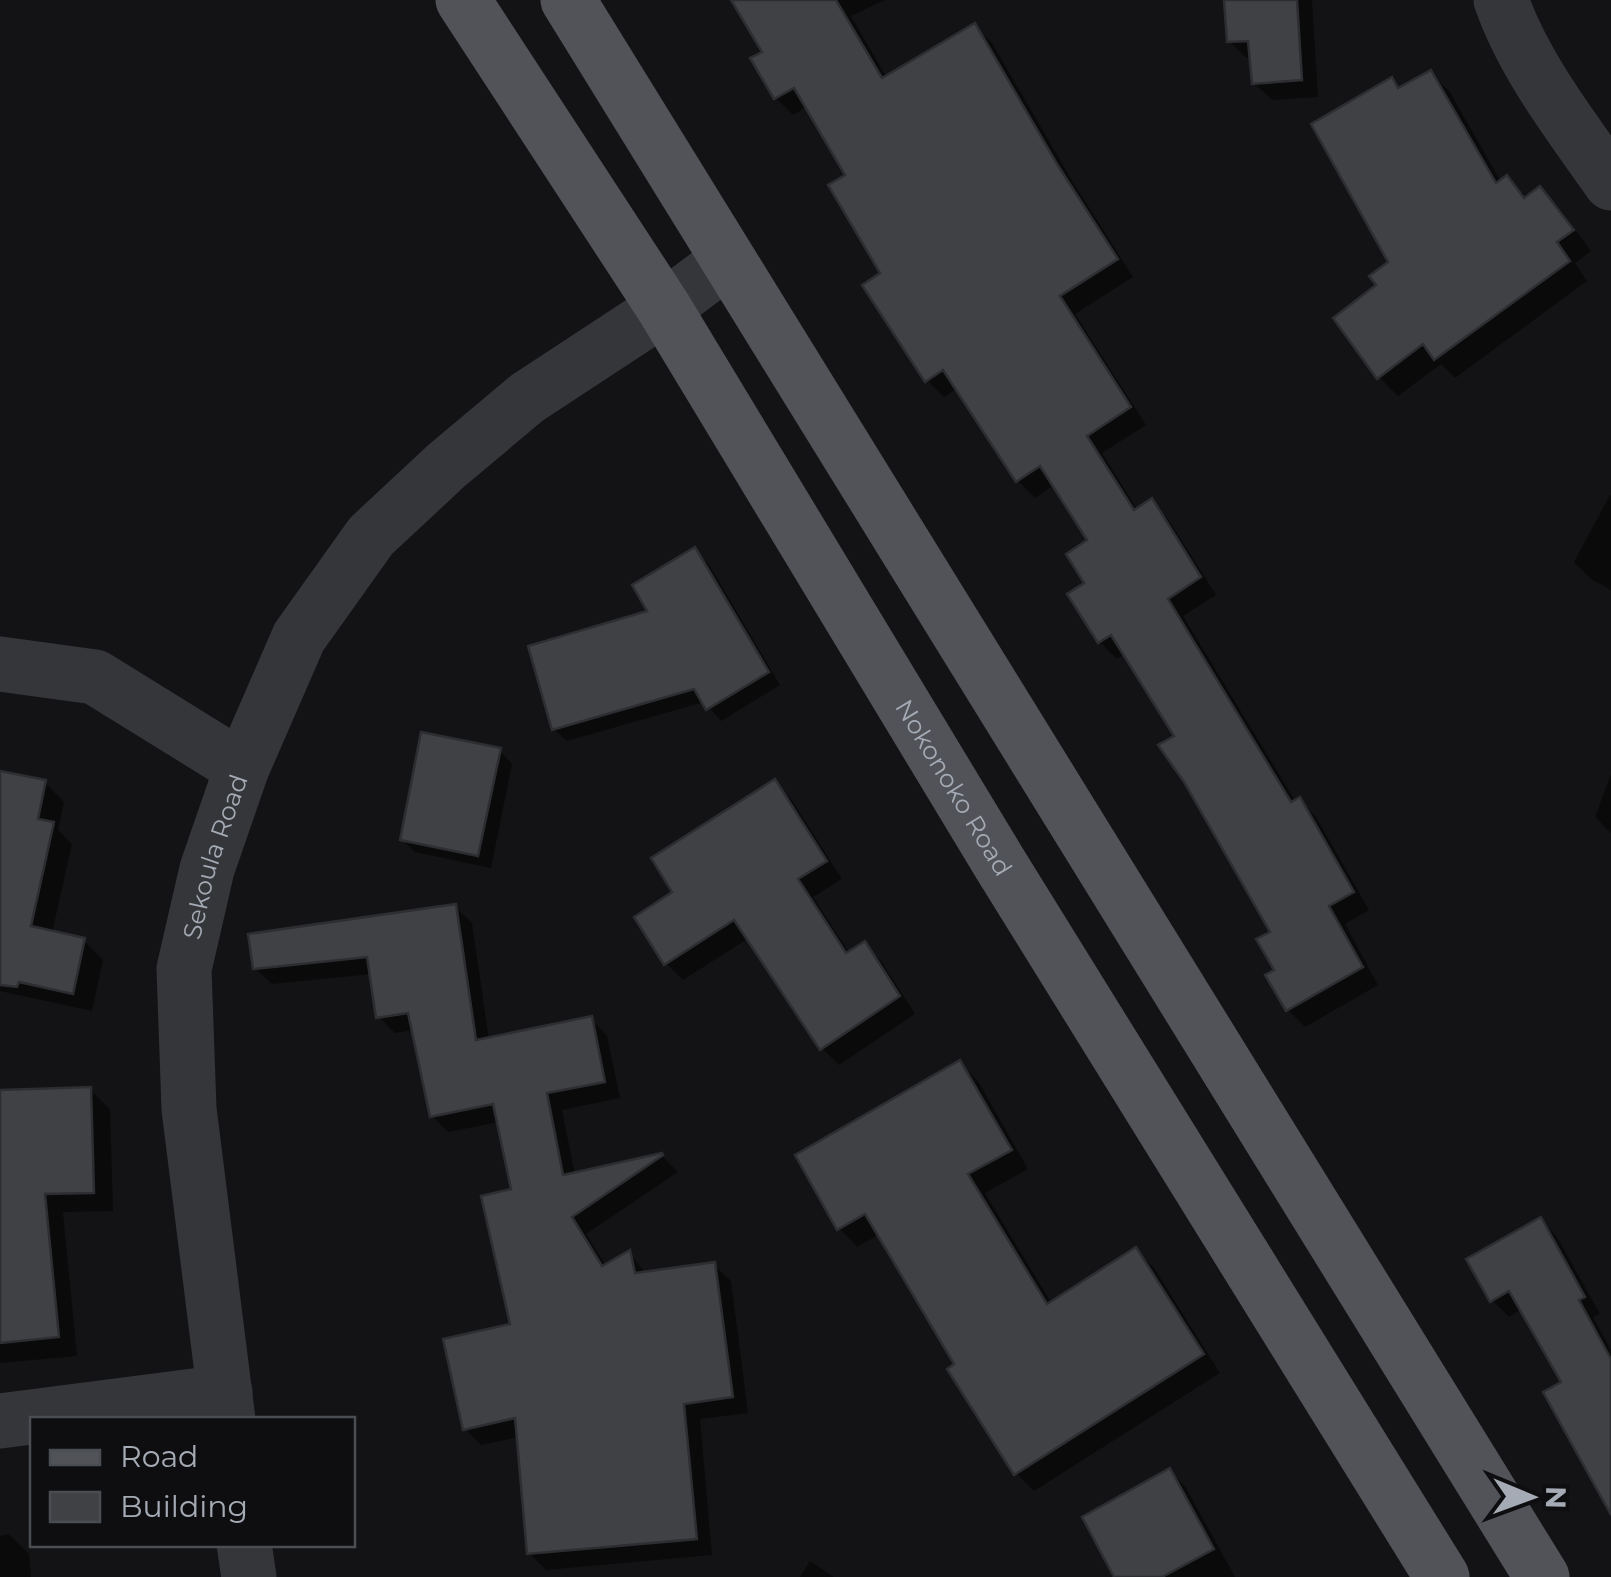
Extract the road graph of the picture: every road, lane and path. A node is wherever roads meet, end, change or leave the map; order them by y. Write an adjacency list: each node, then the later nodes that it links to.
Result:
1 (462, 0): 6 (main road, Nokonoko Road)
2 (568, 0): 5 (main road)
3 (1501, 0): 4 (street)
4 (1611, 183)
5 (728, 260): 6 (street, Sekoula Road); 16 (main road)
6 (664, 308): 8 (street, Sekoula Road); 15 (main road, Nokonoko Road)
7 (0, 664): 8 (street)
8 (242, 768): 9 (street, Sekoula Road)
9 (226, 1406): 10 (street)
10 (71, 1417)
11 (30, 1420): 12 (street)
12 (0, 1422)
13 (244, 1547): 14 (street)
14 (249, 1577)
15 (1442, 1577)
16 (1542, 1577)

